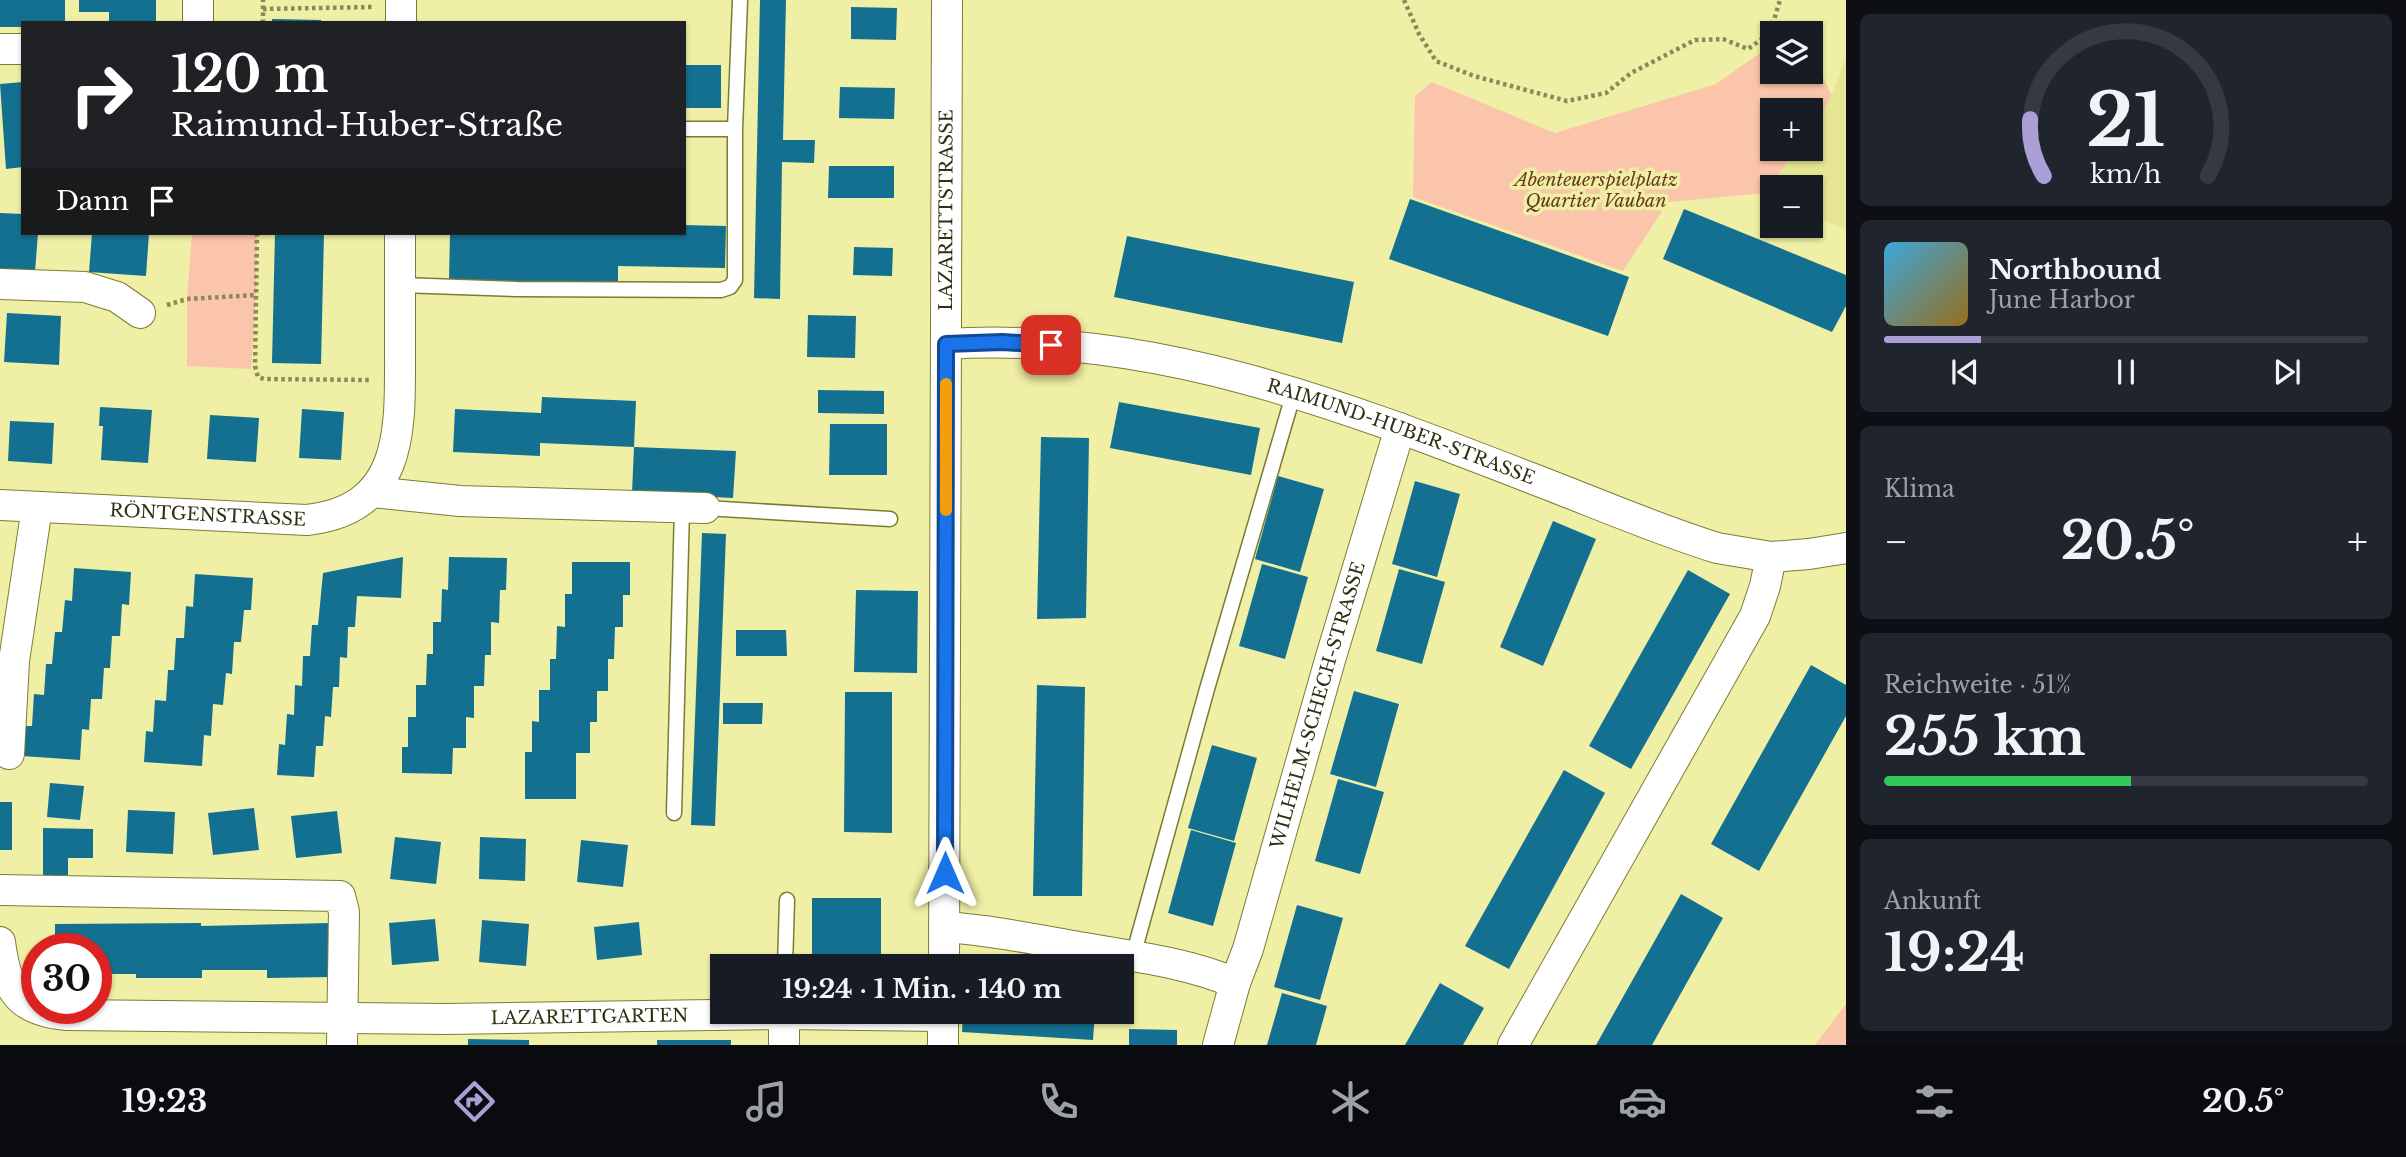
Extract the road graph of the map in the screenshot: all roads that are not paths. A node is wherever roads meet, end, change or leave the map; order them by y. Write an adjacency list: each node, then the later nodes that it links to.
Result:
1 (198, 0): 4 (street)
2 (740, 0): 8 (lane)
3 (947, 0): 13 (street, LAZARETTSTRASSE)
4 (198, 21)
5 (0, 48): 6 (street)
6 (21, 49)
7 (686, 129): 8 (lane)
8 (735, 130): 11 (lane)
9 (400, 235): 11 (street, RÖNTGENSTRASSE)
10 (0, 284): 12 (street)
11 (400, 285): 16 (street, RÖNTGENSTRASSE)
12 (139, 313)
13 (946, 344): 14 (street, RAIMUND-HUBER-STRASSE); 27 (street, LAZARETTSTRASSE)
14 (1294, 392): 15 (street, RAIMUND-HUBER-STRASSE); 32 (lane)
15 (1400, 428): 22 (street, RAIMUND-HUBER-STRASSE); 34 (street, WILHELM-SCHECH-STRASSE)
16 (372, 492): 18 (street, RÖNTGENSTRASSE); 19 (street)
17 (0, 505): 18 (street, RÖNTGENSTRASSE)
18 (37, 507): 23 (street)
19 (693, 508): 20 (lane); 24 (lane)
20 (890, 519)
21 (1846, 548): 22 (street, RAIMUND-HUBER-STRASSE)
22 (1770, 557): 41 (street)
23 (9, 754)
24 (674, 813)
25 (0, 890): 37 (street)
26 (787, 900): 29 (lane)
27 (944, 927): 30 (street, LAZARETTSTRASSE); 31 (street)
28 (0, 942): 37 (street, LAZARETTGARTEN)
29 (785, 954)
30 (944, 954)
31 (1121, 954)
32 (1134, 954)
33 (1134, 956): 34 (street)
34 (1235, 983): 40 (street, WILHELM-SCHECH-STRASSE)
35 (710, 1017): 38 (street, LAZARETTGARTEN)
36 (784, 1024): 39 (street)
37 (342, 1032): 38 (street, LAZARETTGARTEN)
38 (445, 1032)
39 (783, 1045)
40 (1218, 1045)
41 (1513, 1045)

